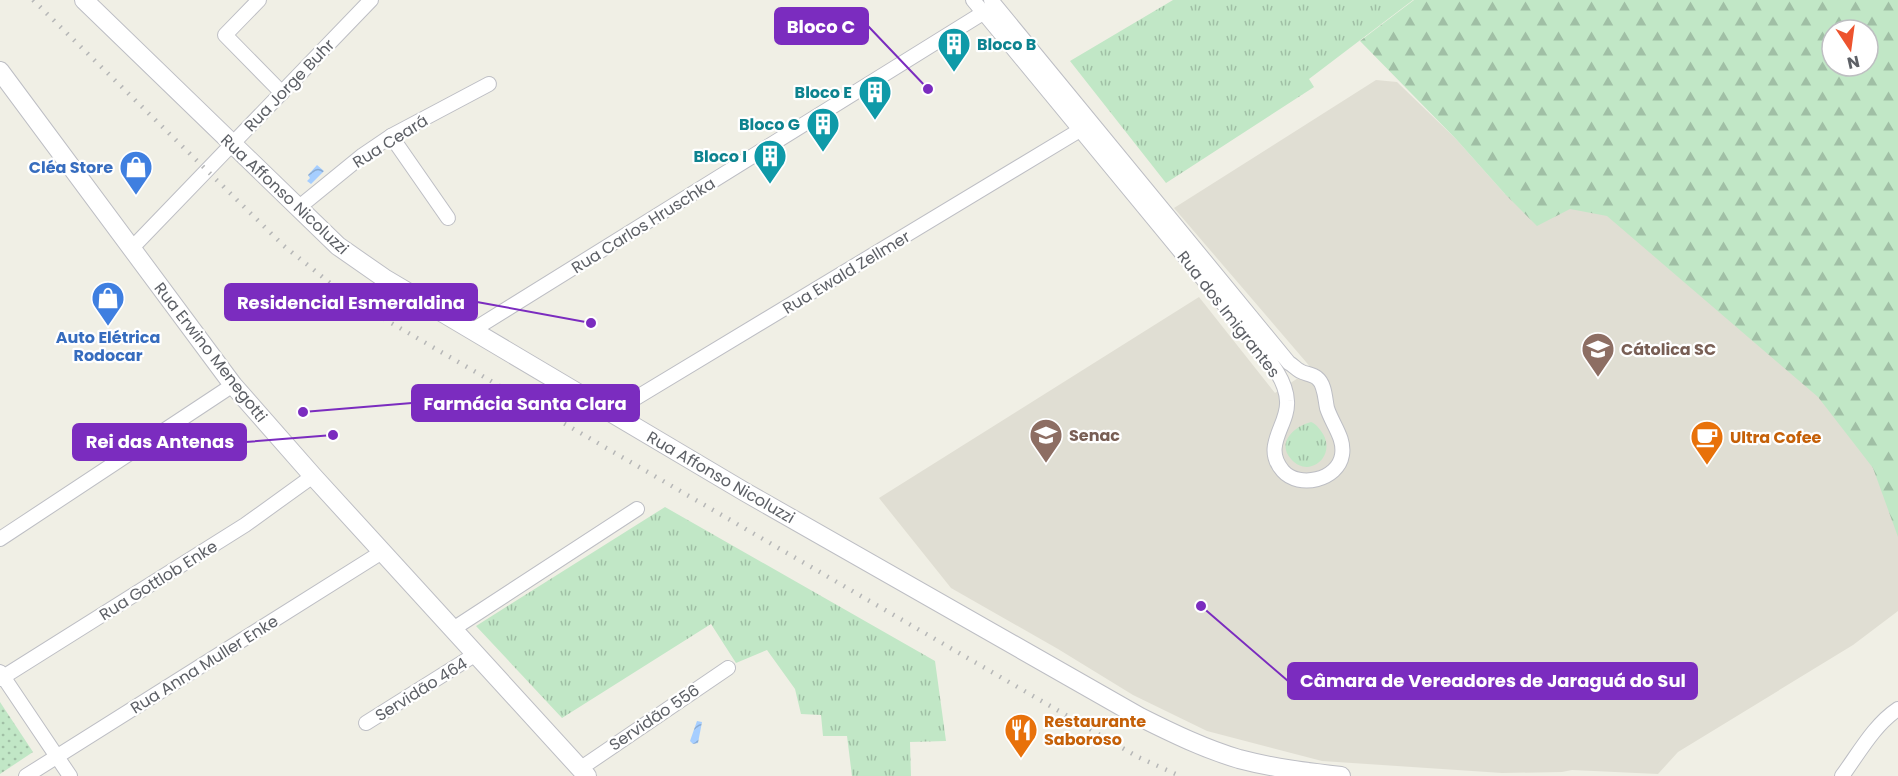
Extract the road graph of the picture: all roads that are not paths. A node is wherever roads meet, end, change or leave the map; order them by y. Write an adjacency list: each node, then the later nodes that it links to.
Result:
1 (84, 0): 11 (street, Rua Affonso Nicoluzzi)
2 (259, 0): 8 (street)
3 (371, 0): 8 (street, Rua Jorge Buhr)
4 (973, 0): 5 (street, Rua dos Imigrantes)
5 (990, 6): 9 (street, Rua dos Imigrantes); 9 (street, Rua dos Imigrantes); 15 (street, Rua Carlos Hruschka)
6 (0, 71): 14 (street, Rua Erwino Menegotti)
7 (489, 84): 10 (street, Rua Ceará)
8 (282, 93): 11 (street, Rua Jorge Buhr)
9 (1080, 130): 17 (street, Rua Ewald Zellmer)
10 (391, 136): 12 (street, Rua Ceará); 13 (street)
11 (232, 144): 12 (street, Rua Affonso Nicoluzzi); 14 (street, Rua Jorge Buhr)
12 (298, 208): 15 (street, Rua Affonso Nicoluzzi)
13 (448, 218)
14 (132, 248): 16 (street, Rua Erwino Menegotti)
15 (473, 330): 17 (street, Rua Affonso Nicoluzzi)
16 (233, 385): 18 (street, Rua Erwino Menegotti); 20 (street)
17 (612, 413): 33 (street, Rua Affonso Nicoluzzi)
18 (313, 476): 21 (street, Rua Erwino Menegotti); 25 (street, Rua Gottlob Enke)
19 (637, 509): 22 (street)
20 (0, 539)
21 (382, 552): 22 (street, Rua Erwino Menegotti); 29 (street, Rua Anna Muller Enke)
22 (453, 629): 23 (street, Rua Erwino Menegotti)
23 (476, 654): 27 (street, Servidão 464); 30 (street, Rua Erwino Menegotti)
24 (728, 668): 30 (street, Servidão 556)
25 (1, 676): 29 (street)
26 (1898, 709): 35 (street)
27 (366, 723)
28 (1869, 726): 34 (street)
29 (57, 757): 31 (street, Rua Anna Muller Enke); 32 (street)
30 (584, 772)
31 (26, 776)
32 (70, 776)
33 (1341, 776)
34 (1836, 776)
35 (1842, 776)

